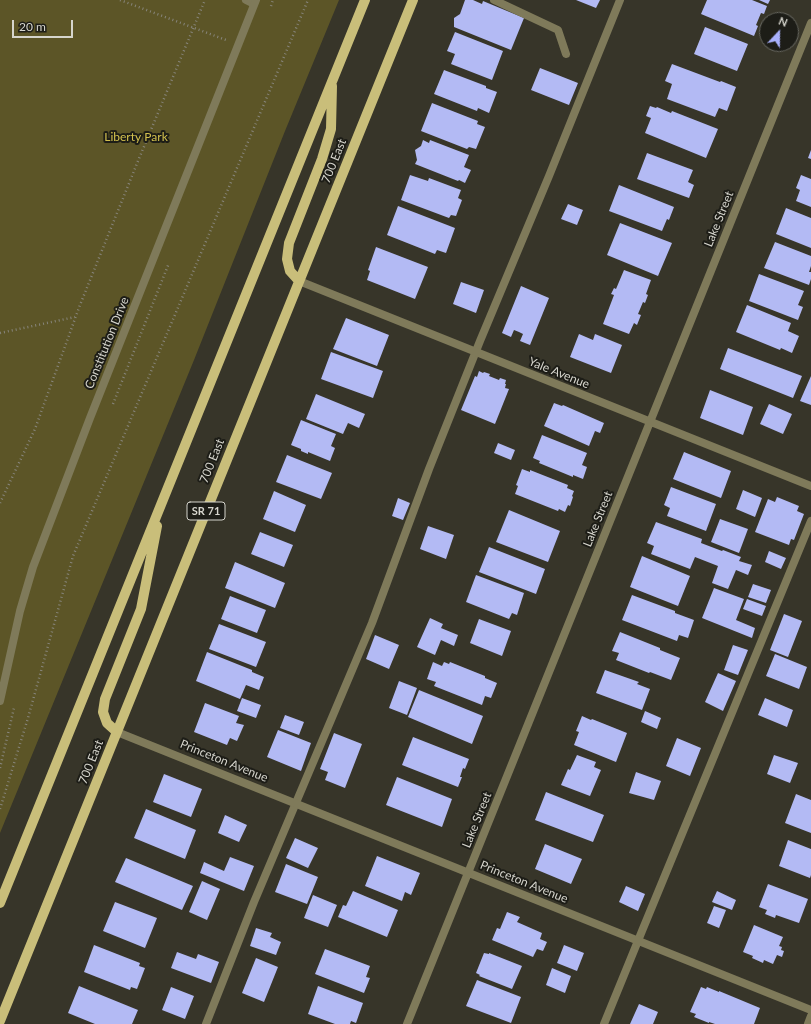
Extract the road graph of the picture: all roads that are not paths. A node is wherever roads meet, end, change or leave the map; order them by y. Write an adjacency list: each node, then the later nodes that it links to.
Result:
1 (246, 0): 6 (street)
2 (365, 0): 9 (main road)
3 (412, 0): 10 (main road, 700 East / SR 71)
4 (494, 0): 8 (street)
5 (620, 0): 11 (street)
6 (255, 2): 16 (street, Constitution Drive)
7 (811, 23): 12 (street, Lake Street)
8 (566, 54)
9 (332, 80): 10 (main road); 14 (main road)
10 (299, 281): 11 (street, Yale Avenue); 17 (main road, 700 East / SR 71)
11 (476, 352): 12 (street, Yale Avenue); 18 (street)
12 (650, 422): 13 (street, Yale Avenue); 19 (street, Lake Street)
13 (811, 486)
14 (161, 504): 17 (main road); 20 (main road)
15 (811, 521): 21 (street)
16 (0, 701)
17 (117, 732): 18 (street, Princeton Avenue); 24 (main road, 700 East / SR 71)
18 (296, 803): 19 (street, Princeton Avenue); 25 (street)
19 (468, 872): 21 (street, Princeton Avenue); 26 (street, Lake Street)
20 (0, 903)
21 (638, 940): 22 (street, Princeton Avenue); 27 (street)
22 (811, 1010)
23 (811, 1016): 28 (street)
24 (0, 1021)
25 (206, 1024)
26 (407, 1024)
27 (604, 1024)
28 (808, 1024)

